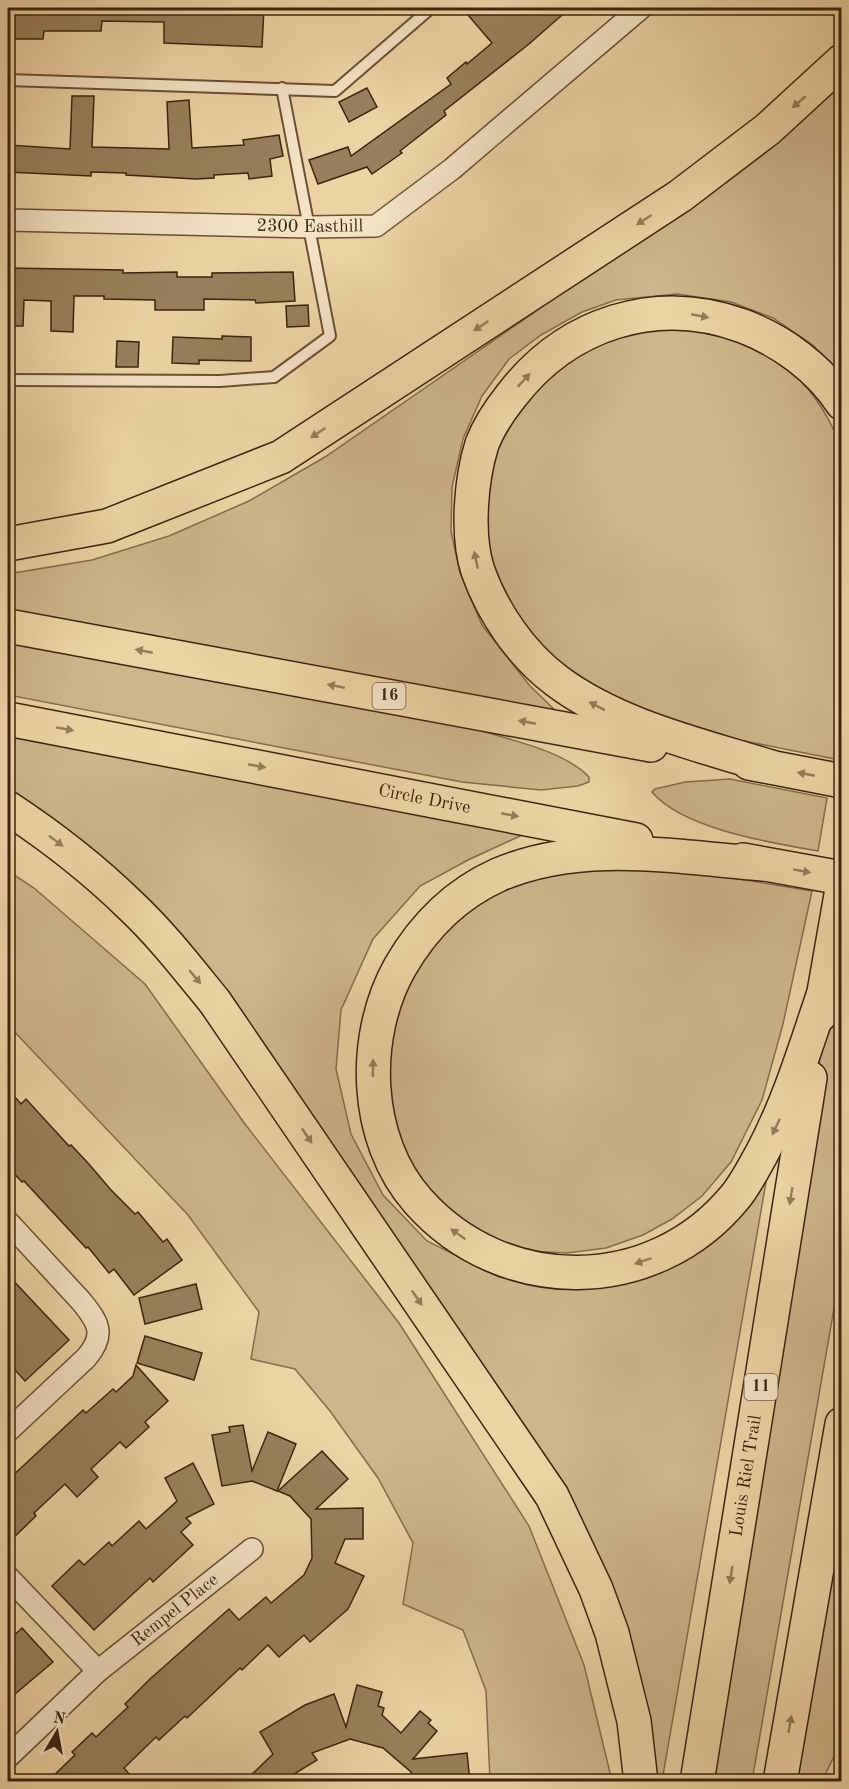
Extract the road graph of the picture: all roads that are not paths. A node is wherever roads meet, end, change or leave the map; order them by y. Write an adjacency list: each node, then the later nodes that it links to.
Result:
1 (431, 8): 5 (lane)
2 (641, 8): 7 (street, 2300 Easthill)
3 (842, 62): 10 (highway, one-way to 10)
4 (8, 80): 5 (lane)
5 (282, 88): 7 (lane)
6 (8, 220): 7 (street, 2300 Easthill)
7 (309, 227): 8 (lane)
8 (8, 380)
9 (842, 404): 13 (highway, one-way to 9)
10 (8, 544)
11 (8, 626): 13 (highway, 16, one-way to 11)
12 (8, 719): 16 (highway, Circle Drive, one-way to 16)
13 (771, 767): 14 (highway, 16, one-way to 13)
14 (842, 781)
15 (8, 808): 27 (highway, one-way to 27)
16 (763, 864): 17 (highway, Circle Drive, one-way to 17); 19 (highway, one-way to 16)
17 (842, 878)
18 (842, 889): 19 (highway)
19 (824, 993): 28 (highway, Louis Riel Trail / 11, one-way to 28)
20 (8, 1222): 22 (street)
21 (842, 1424): 29 (highway, one-way to 21)
22 (8, 1431)
23 (252, 1549): 25 (street, Rempel Place)
24 (8, 1577): 25 (street)
25 (98, 1671): 26 (street, Rempel Place)
26 (8, 1757)
27 (641, 1782)
28 (698, 1782)
29 (780, 1782)

